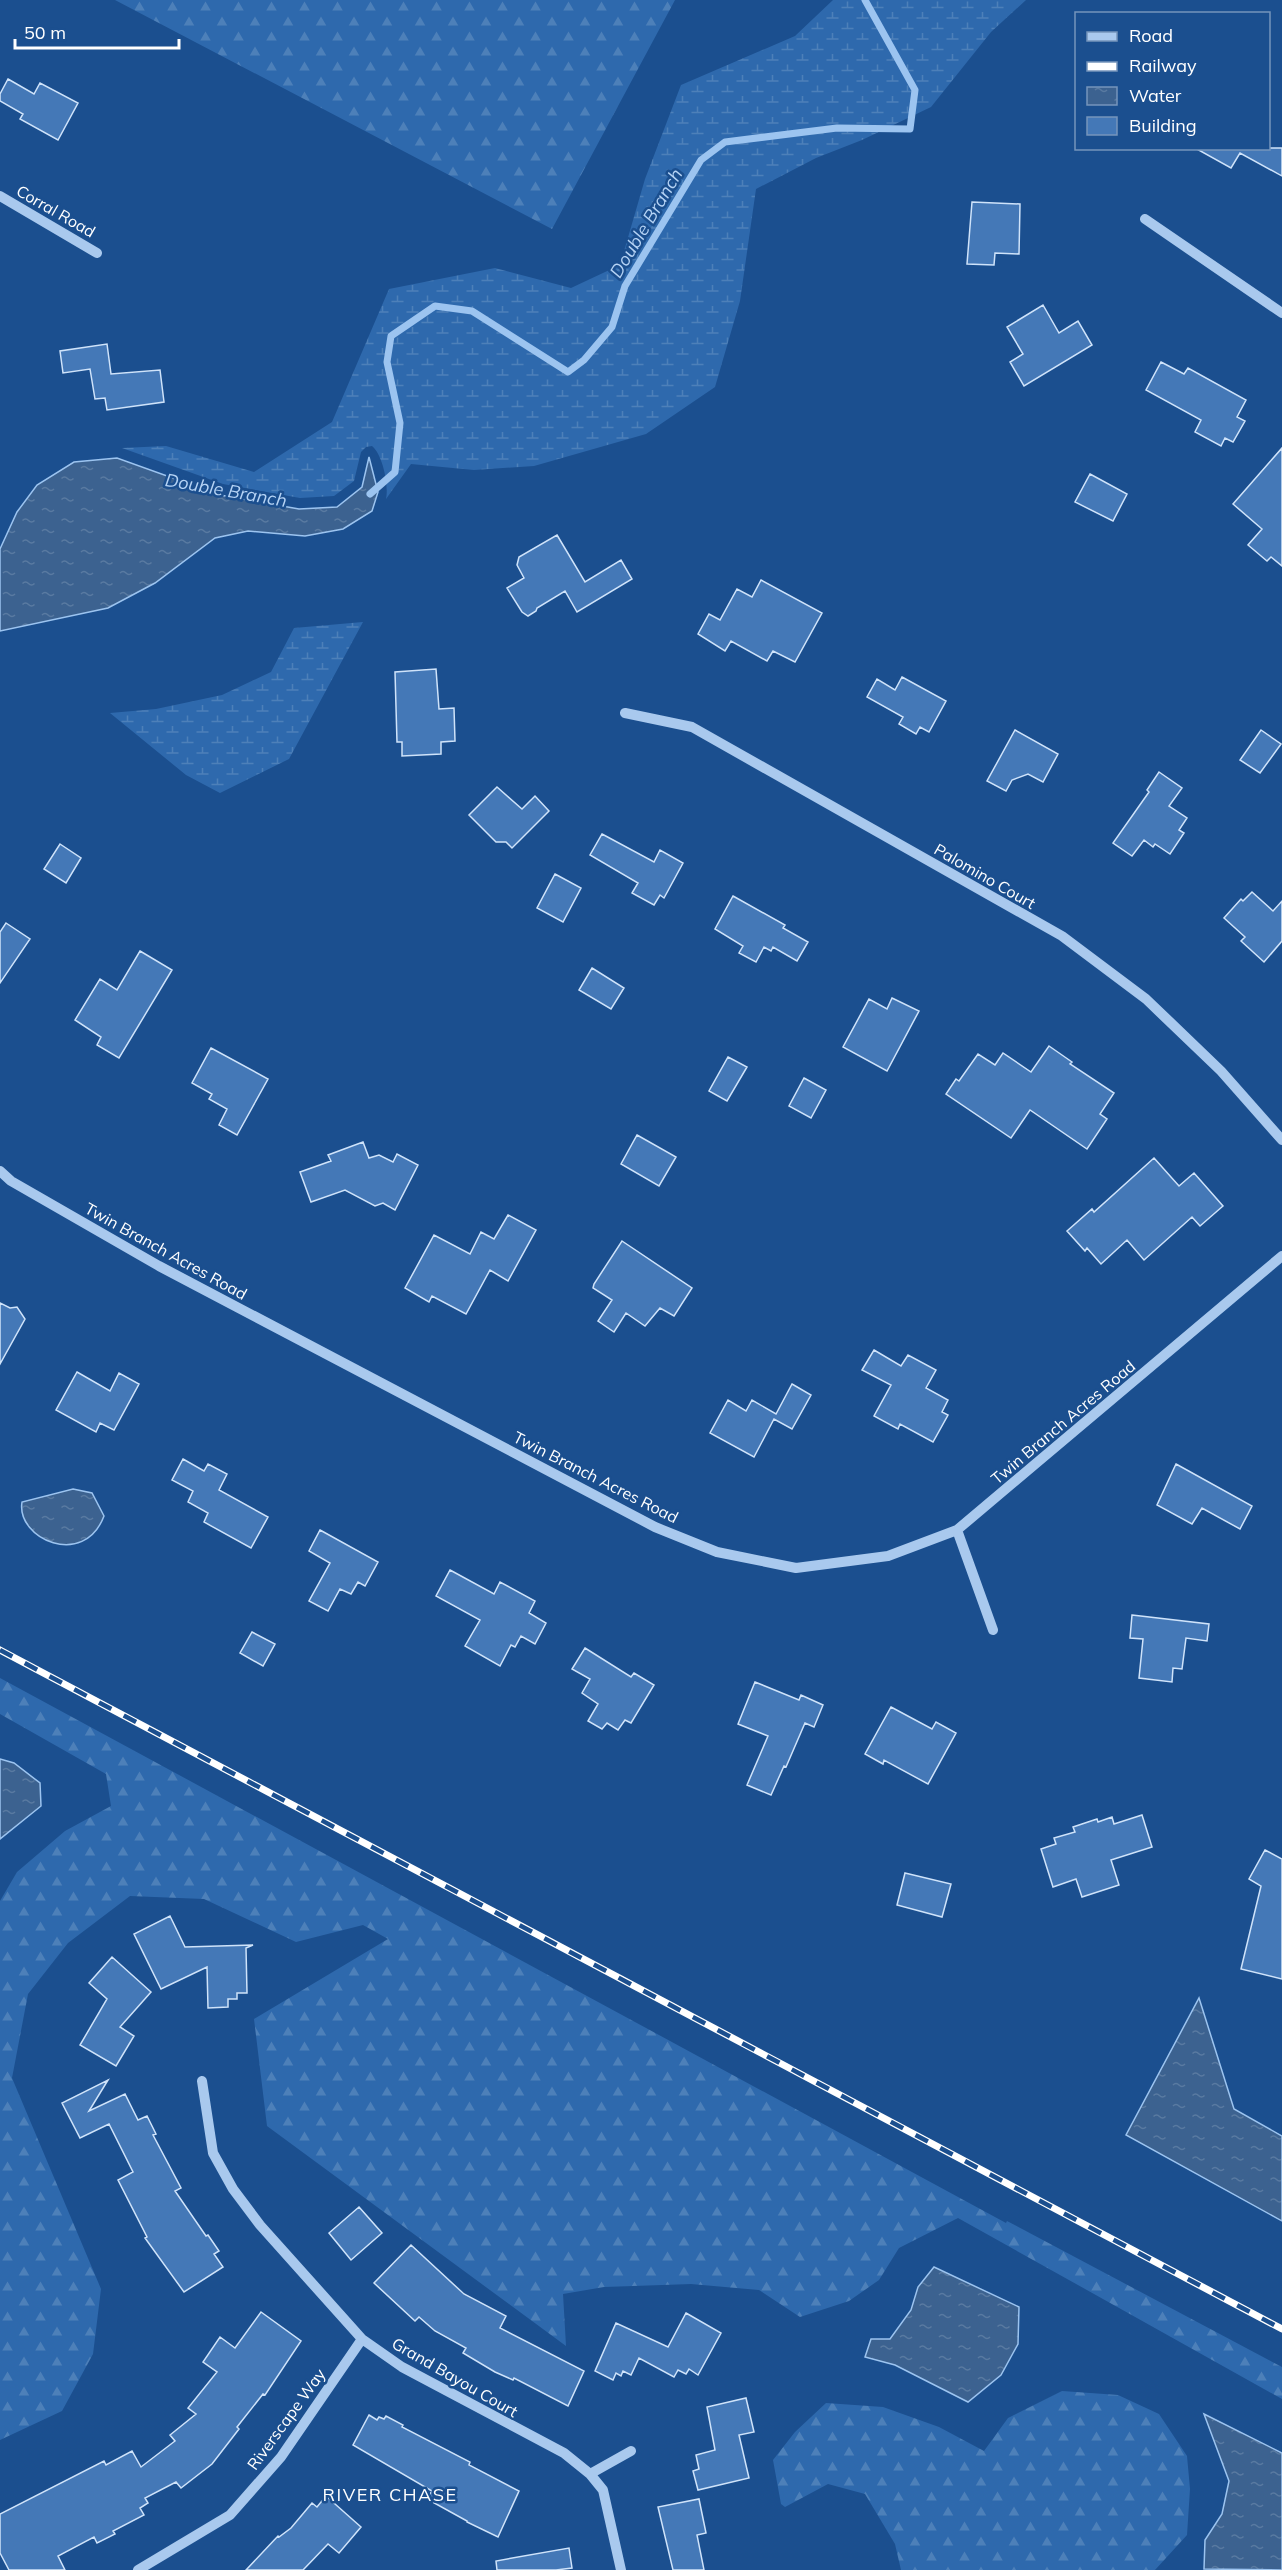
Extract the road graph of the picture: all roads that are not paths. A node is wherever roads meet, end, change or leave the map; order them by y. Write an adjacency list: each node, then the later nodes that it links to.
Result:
1 (0, 196): 3 (street, Corral Road)
2 (1145, 219): 4 (street)
3 (97, 253)
4 (1282, 313)
5 (625, 713): 6 (street, Palomino Court)
6 (1282, 1140)
7 (0, 1171): 9 (street, Twin Branch Acres Road)
8 (1282, 1256): 9 (street, Twin Branch Acres Road)
9 (957, 1530): 10 (street)
10 (993, 1630)
11 (202, 2081): 12 (street, Grand Bayou Court)
12 (362, 2339): 14 (street, Grand Bayou Court); 15 (street, Riverscape Way)
13 (631, 2451): 14 (street)
14 (590, 2474): 16 (street, Grand Bayou Court)
15 (138, 2570)
16 (621, 2570)

